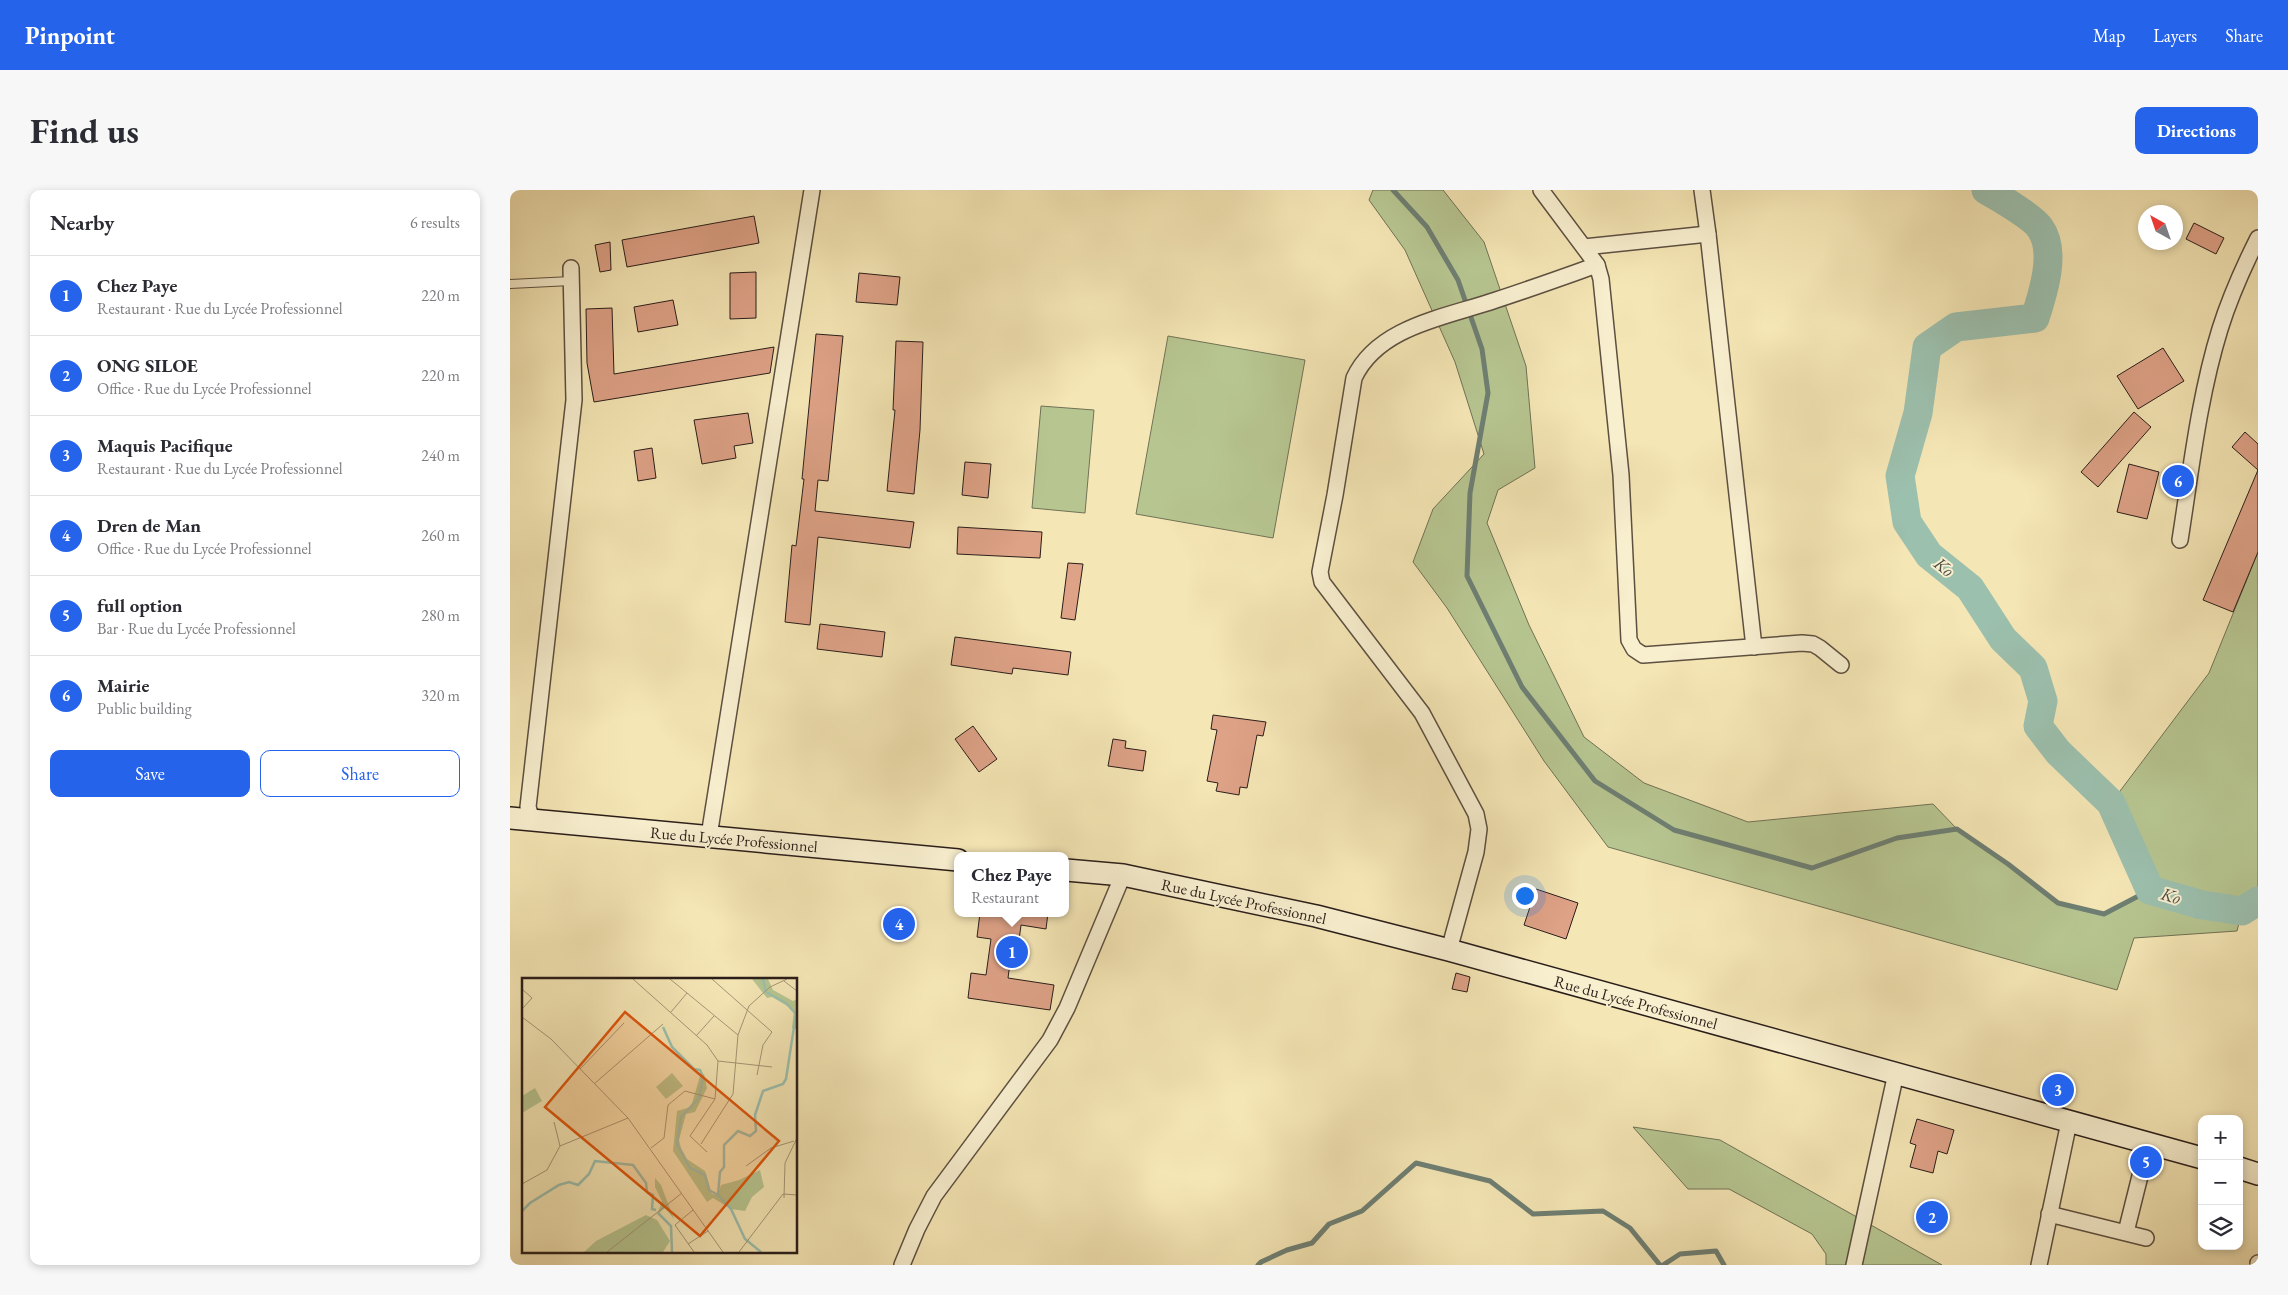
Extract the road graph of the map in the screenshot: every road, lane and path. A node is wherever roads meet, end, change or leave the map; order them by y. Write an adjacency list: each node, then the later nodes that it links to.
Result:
1 (812, 190): 14 (street)
2 (1541, 190): 6 (street)
3 (1702, 190): 4 (street)
4 (1708, 234): 6 (street); 11 (street)
5 (2258, 238): 10 (street)
6 (1584, 247): 7 (street)
7 (1597, 265): 11 (street); 18 (street)
8 (571, 274): 9 (lane); 13 (street)
9 (510, 284)
10 (2180, 540)
11 (1754, 647): 12 (street)
12 (1841, 665)
13 (522, 816): 14 (main road, Rue du Lycée Professionnel)
14 (709, 836): 15 (main road, Rue du Lycée Professionnel)
15 (954, 860)
16 (1069, 870): 17 (main road, Rue du Lycée Professionnel)
17 (1123, 875): 18 (main road, Rue du Lycée Professionnel); 28 (street)
18 (1449, 950): 19 (main road, Rue du Lycée Professionnel)
19 (1896, 1073): 20 (main road, Rue du Lycée Professionnel); 29 (street)
20 (2069, 1122): 21 (main road, Rue du Lycée Professionnel); 25 (street)
21 (2148, 1144): 22 (main road, Rue du Lycée Professionnel); 26 (street)
22 (2198, 1157)
23 (2243, 1169): 24 (main road)
24 (2258, 1174)
25 (2049, 1214): 26 (street); 30 (street)
26 (2126, 1232): 27 (street)
27 (2146, 1238)
28 (902, 1265)
29 (1854, 1265)
30 (2039, 1265)

